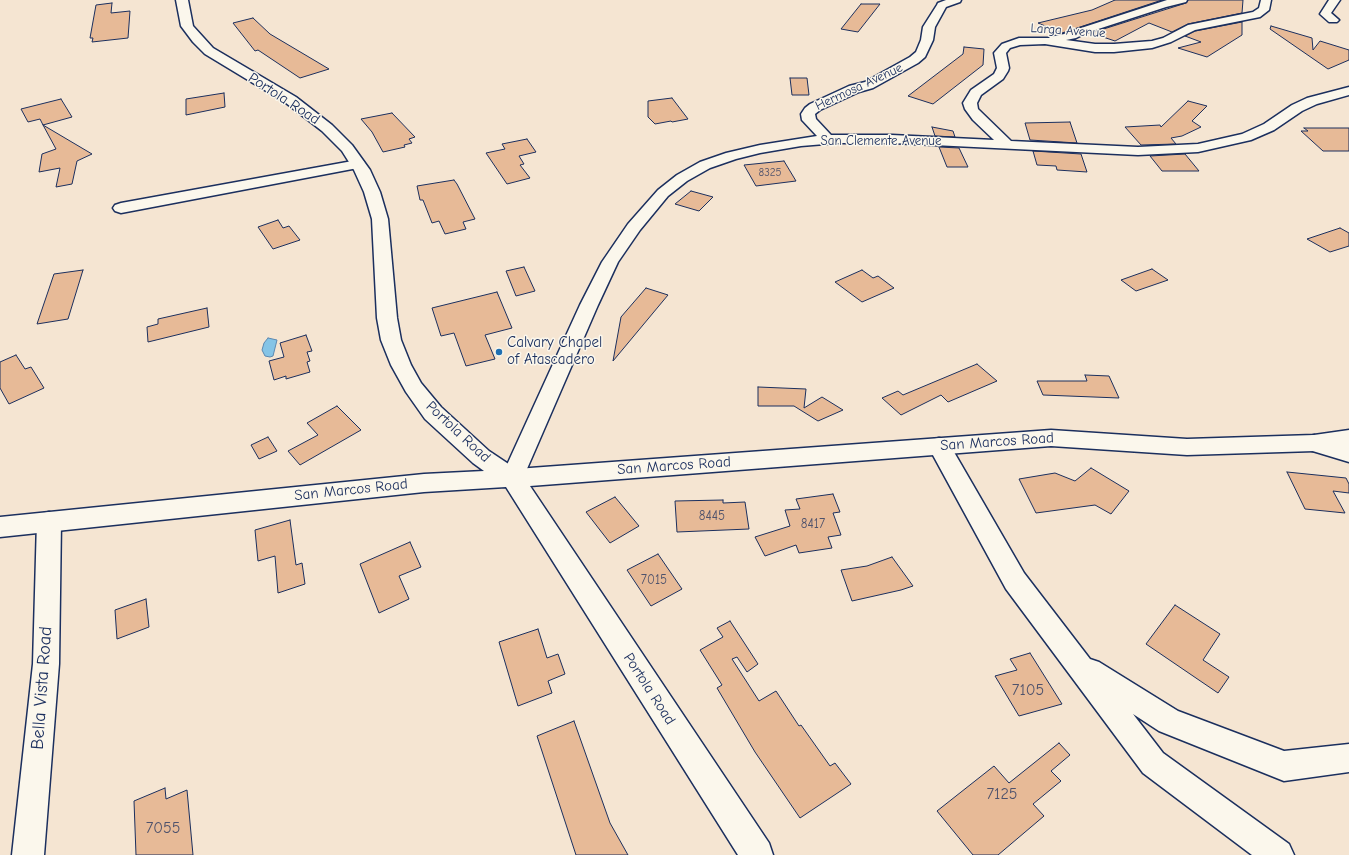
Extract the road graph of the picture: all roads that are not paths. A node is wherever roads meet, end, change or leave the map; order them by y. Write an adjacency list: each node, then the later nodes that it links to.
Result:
1 (182, 0): 11 (street, Portola Road)
2 (956, 0): 9 (street, Hermosa Avenue)
3 (1182, 0): 7 (street)
4 (1266, 0): 7 (street, Larga Avenue)
5 (1335, 0): 6 (street)
6 (1333, 20)
7 (1045, 41): 10 (street, Larga Avenue)
8 (1349, 90): 10 (street, San Clemente Avenue)
9 (827, 139): 10 (street, San Clemente Avenue); 17 (street, San Clemente Avenue)
10 (1006, 144)
11 (358, 164): 12 (street); 17 (street, Portola Road)
12 (121, 208)
13 (1349, 438): 14 (street, San Marcos Road)
14 (1314, 443): 15 (street, San Marcos Road); 16 (street)
15 (939, 446): 17 (street, San Marcos Road); 20 (street)
16 (1349, 454)
17 (512, 478): 18 (street, San Marcos Road); 23 (street, Portola Road)
18 (48, 521): 19 (street, San Marcos Road); 22 (street, Bella Vista Road)
19 (0, 527)
20 (1078, 665): 21 (street); 24 (street)
21 (1349, 758)
22 (28, 855)
23 (756, 855)
24 (1278, 855)

